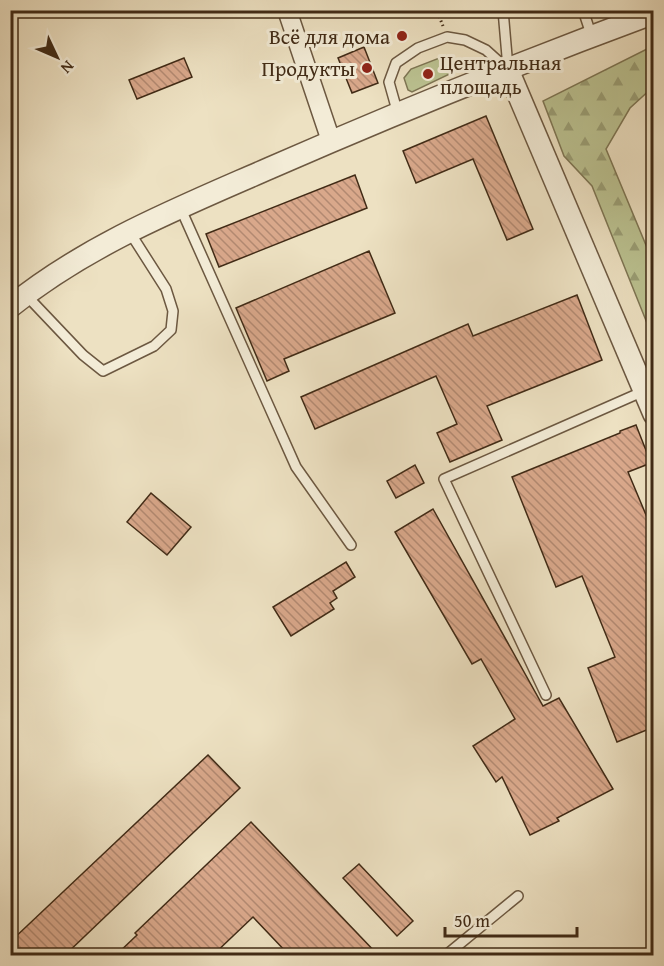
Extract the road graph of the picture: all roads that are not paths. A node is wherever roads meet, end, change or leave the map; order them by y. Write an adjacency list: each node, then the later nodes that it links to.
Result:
1 (287, 10): 8 (street)
2 (503, 10): 6 (lane)
3 (583, 10): 5 (lane)
4 (654, 13): 5 (street)
5 (592, 37): 6 (street)
6 (508, 70): 7 (street); 7 (lane); 12 (street)
7 (398, 114): 8 (street)
8 (331, 141): 9 (street)
9 (180, 207): 10 (street); 14 (lane)
10 (129, 231): 11 (street); 11 (lane)
11 (18, 301)
12 (644, 391): 13 (street); 15 (lane)
13 (654, 414)
14 (351, 545)
15 (546, 694)
16 (518, 896): 17 (lane)
17 (445, 956)

